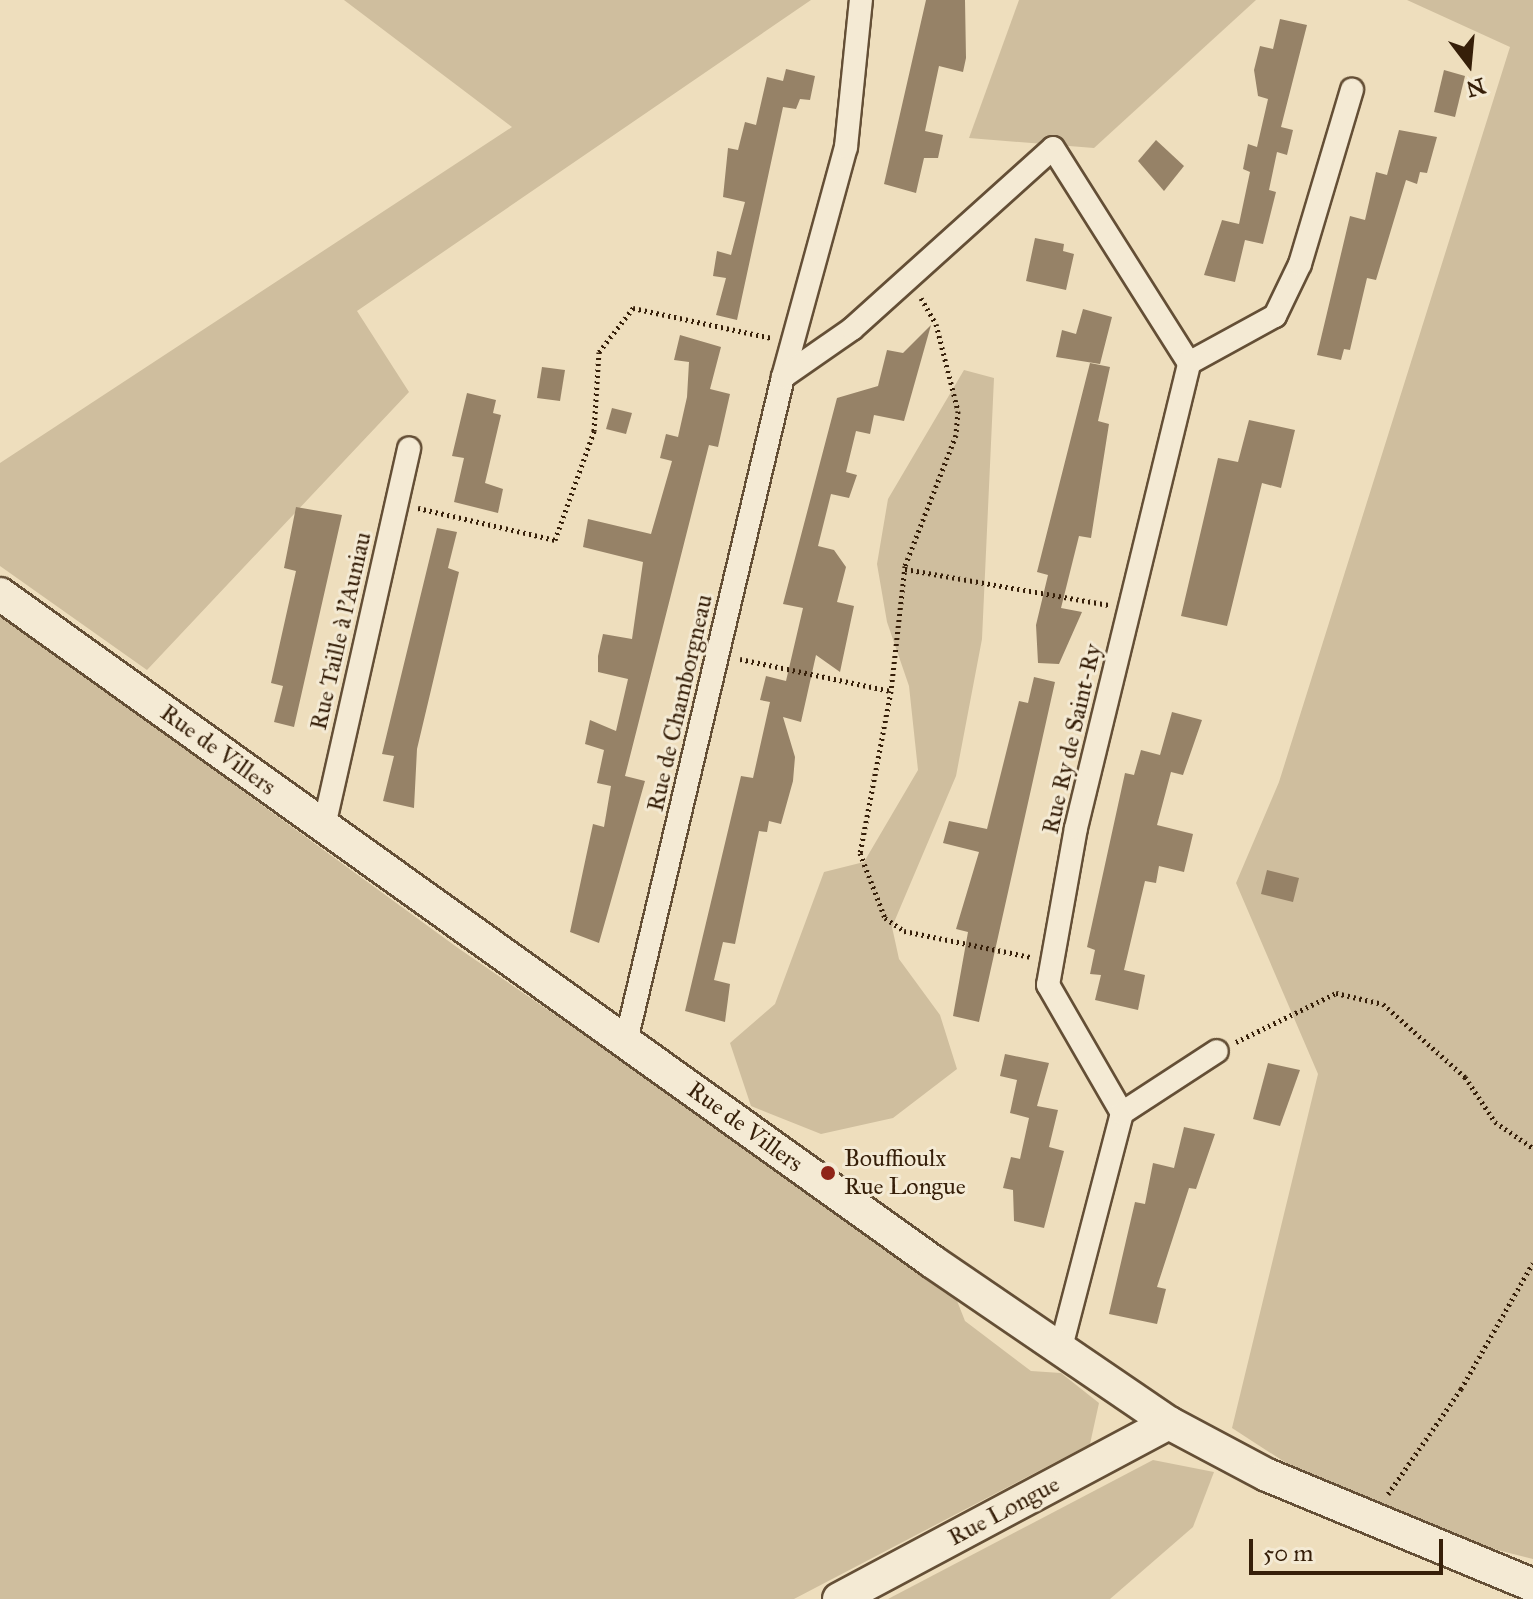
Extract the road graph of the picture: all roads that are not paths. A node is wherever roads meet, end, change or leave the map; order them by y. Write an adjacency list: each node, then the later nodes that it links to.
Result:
1 (861, 0): 4 (street, Rue de Chamborgneau)
2 (1352, 90): 3 (street)
3 (1189, 363): 4 (street); 10 (street, Rue Ry de Saint-Ry)
4 (783, 377): 8 (street, Rue de Chamborgneau)
5 (409, 448): 7 (street, Rue Taille à l'Auniau)
6 (0, 594): 7 (street, Rue de Villers)
7 (324, 826): 8 (street, Rue de Villers)
8 (626, 1041): 11 (street, Rue de Villers)
9 (1217, 1051): 10 (street)
10 (1122, 1113): 11 (street)
11 (1060, 1351): 12 (street, Rue de Villers)
12 (1169, 1423): 13 (street, Rue de Villers); 14 (street, Rue Longue)
13 (1533, 1585)
14 (839, 1599)

